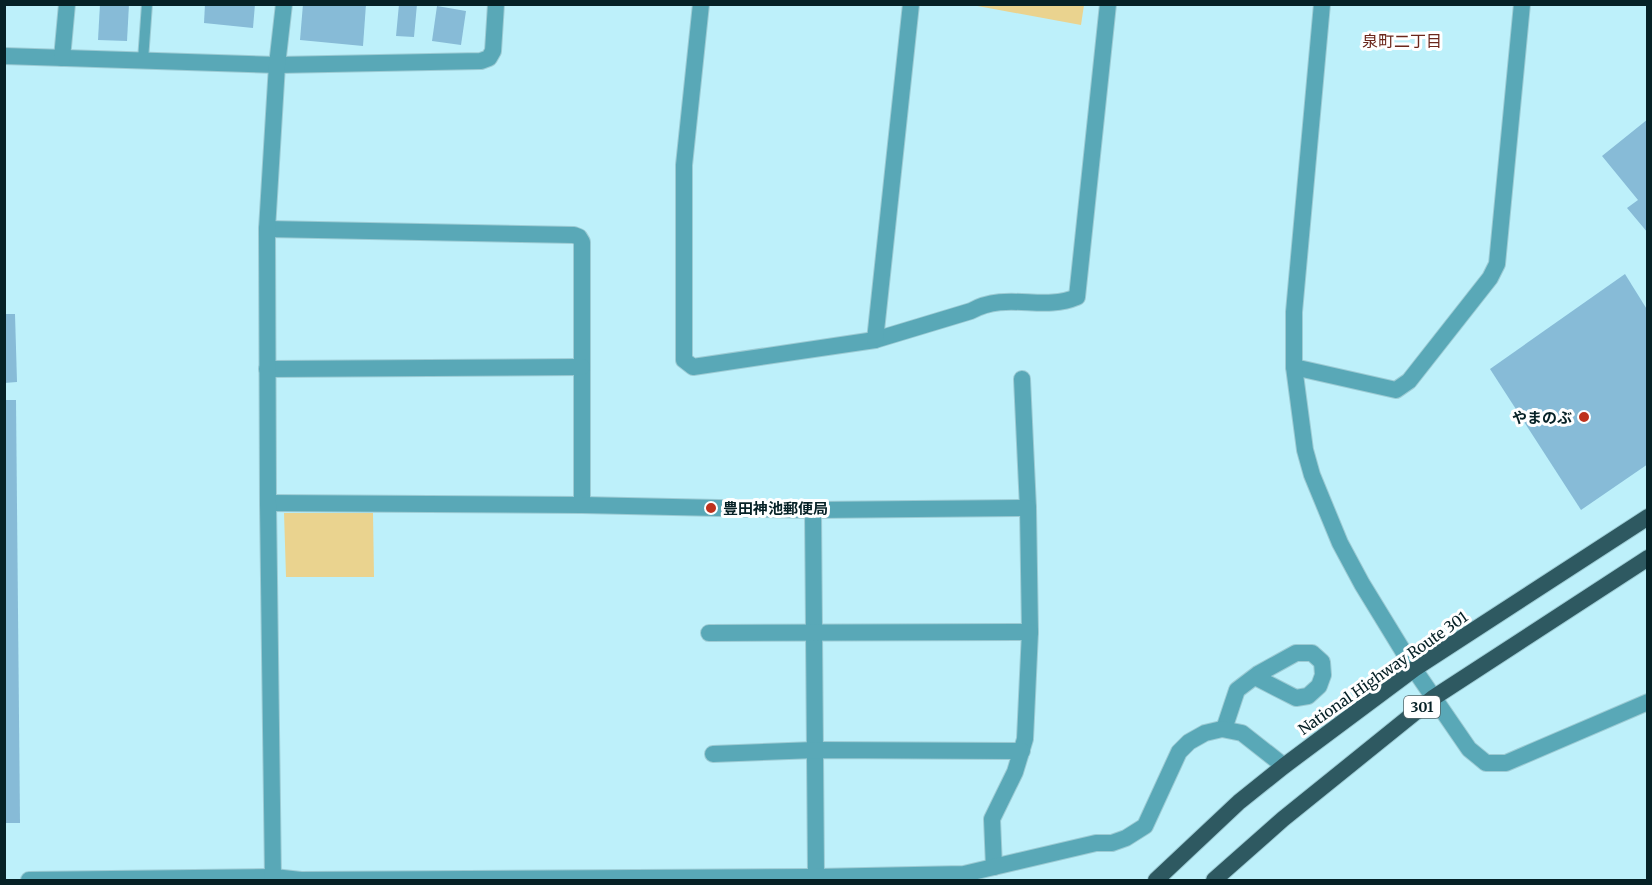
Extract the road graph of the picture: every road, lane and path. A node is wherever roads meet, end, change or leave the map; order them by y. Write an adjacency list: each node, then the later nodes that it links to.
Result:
1 (67, 4): 11 (street)
2 (147, 4): 12 (lane)
3 (284, 4): 13 (street)
4 (496, 4): 13 (street)
5 (701, 4): 15 (street)
6 (911, 4): 15 (street)
7 (1108, 4): 15 (street)
8 (1322, 4): 17 (street)
9 (1522, 4): 17 (street)
10 (4, 56): 11 (street)
11 (62, 58): 12 (street)
12 (143, 60): 13 (street)
13 (277, 65): 14 (street)
14 (267, 229): 16 (street); 18 (street)
15 (875, 340)
16 (582, 367): 18 (street); 21 (street)
17 (1294, 367): 29 (street)
18 (267, 369): 20 (street)
19 (1022, 379): 22 (street)
20 (268, 503): 21 (street); 40 (street)
21 (582, 505): 23 (street)
22 (1028, 508): 23 (street); 27 (street)
23 (813, 510): 26 (street)
24 (1647, 516): 29 (highway, National Highway Route 301 / 301)
25 (1647, 558): 31 (highway, 301)
26 (815, 632): 27 (street); 28 (street); 34 (street)
27 (1030, 632): 35 (street)
28 (709, 633)
29 (1414, 669): 31 (street); 37 (highway, National Highway Route 301 / 301)
30 (1255, 677): 33 (street)
31 (1433, 698): 32 (street); 43 (highway, 301)
32 (1647, 702)
33 (1224, 729): 37 (street); 38 (street)
34 (815, 750): 35 (street); 36 (street); 39 (street)
35 (1022, 751): 38 (street)
36 (712, 754)
37 (1284, 766): 42 (highway, National Highway Route 301 / 301)
38 (994, 867): 39 (street)
39 (816, 877): 40 (street)
40 (273, 879): 41 (street)
41 (28, 880)
42 (1156, 880)
43 (1214, 880)

